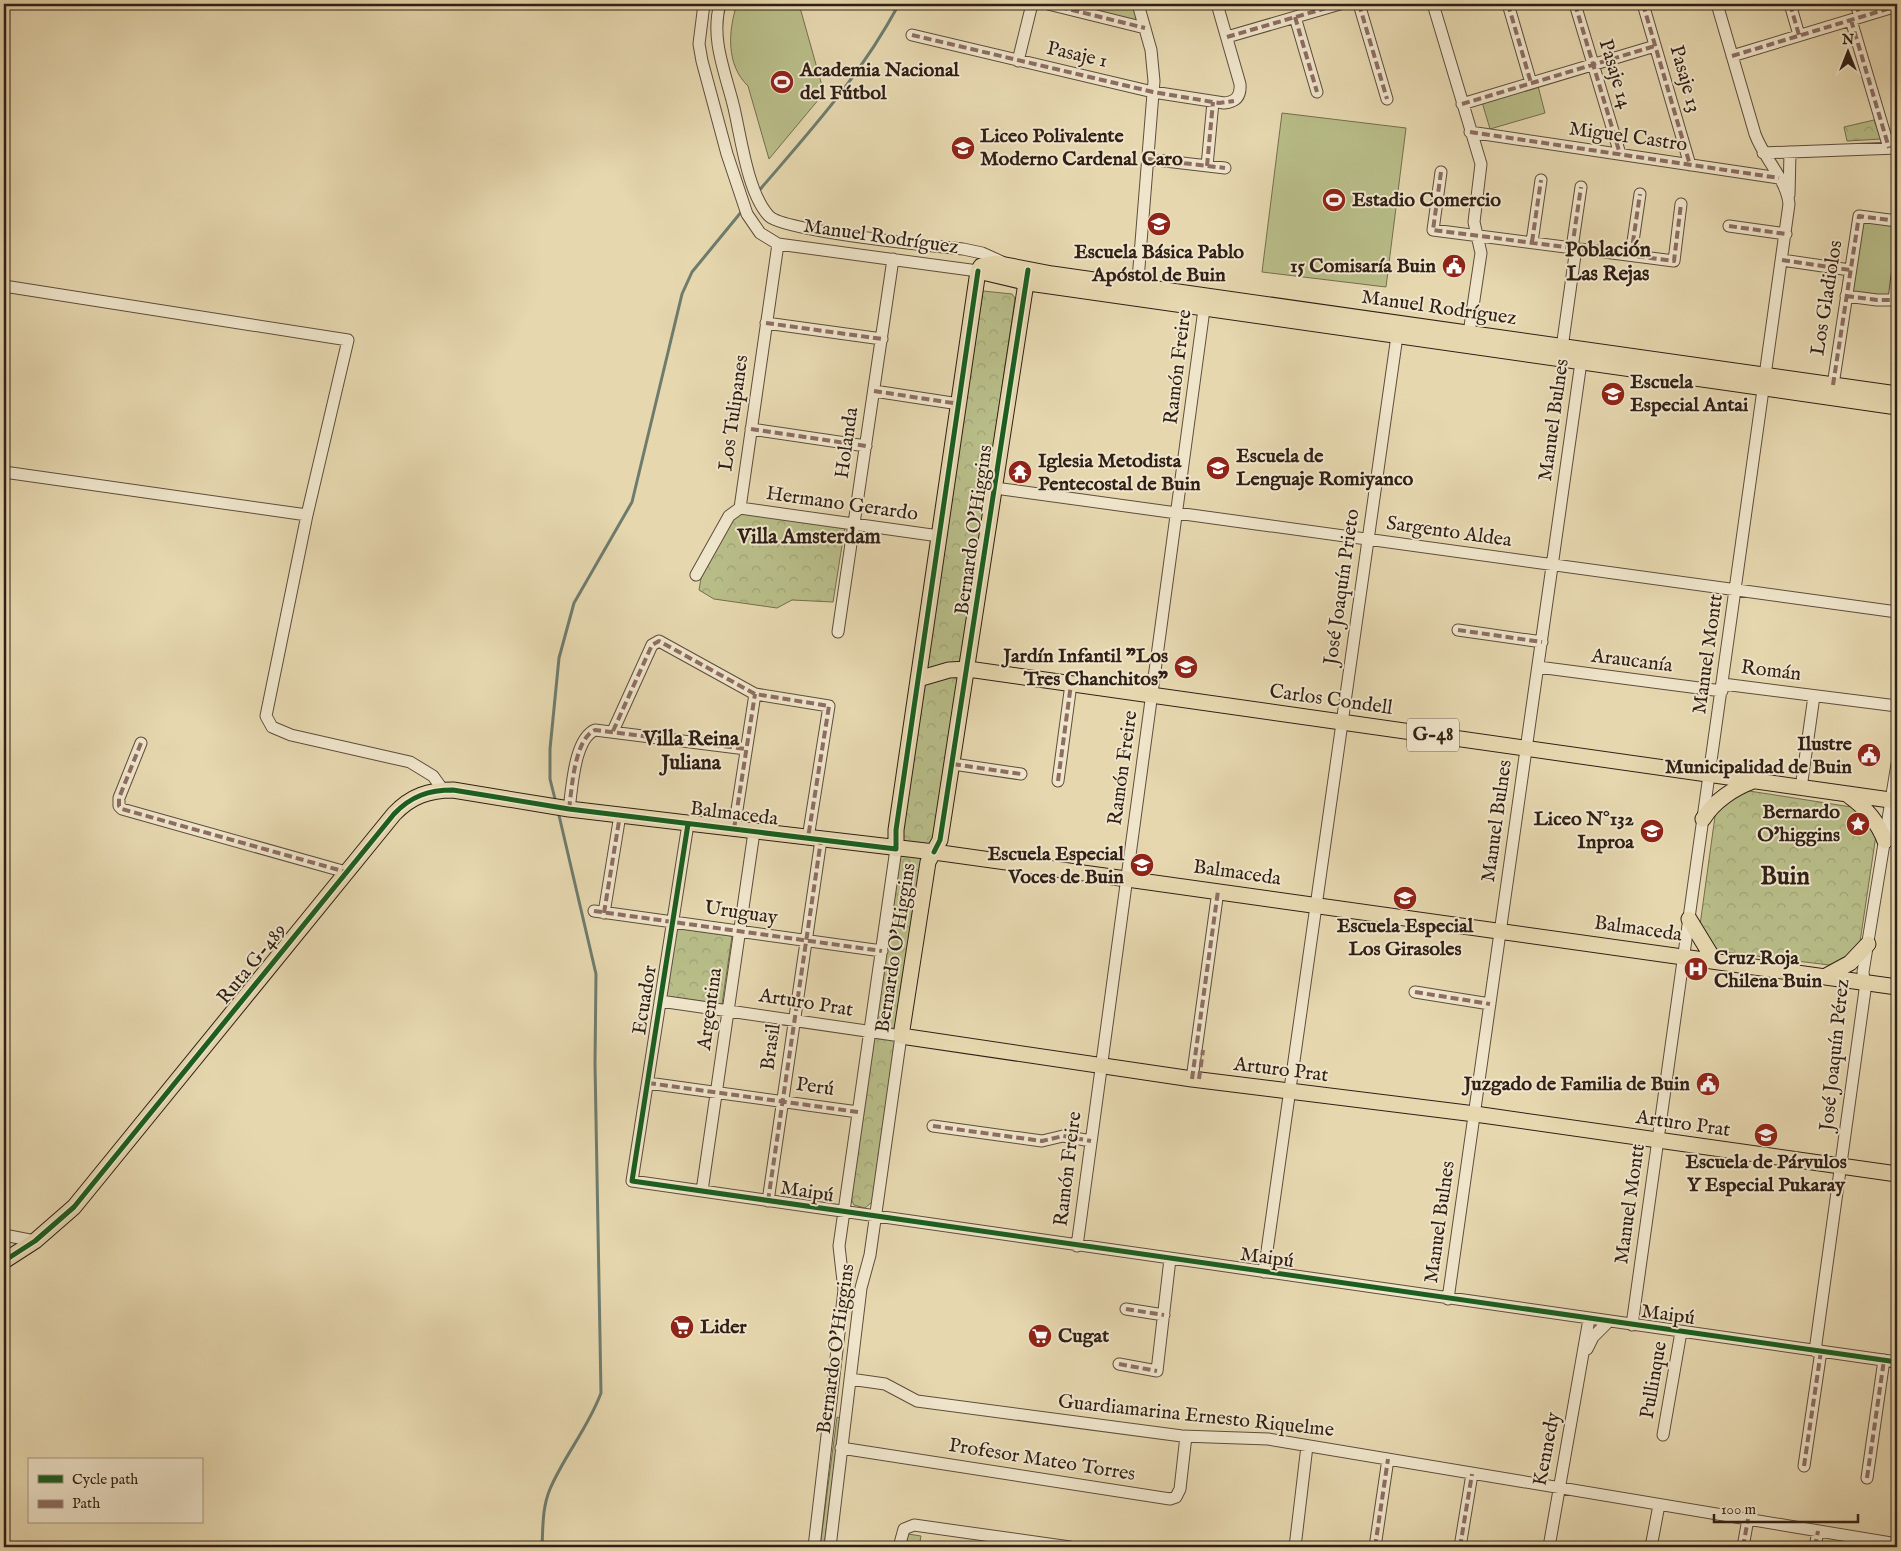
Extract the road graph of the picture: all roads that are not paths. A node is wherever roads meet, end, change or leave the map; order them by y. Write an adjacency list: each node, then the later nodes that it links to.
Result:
1 (704, 4): 33 (street)
2 (720, 4): 30 (street)
3 (1032, 4): 25 (street)
4 (1048, 4): 19 (street)
5 (1138, 4): 19 (street)
6 (1217, 4): 22 (street)
7 (1340, 4): 17 (street)
8 (1359, 4): 31 (street)
9 (1433, 4): 34 (street)
10 (1508, 4): 27 (street)
11 (1575, 4): 26 (street, Pasaje 14)
12 (1643, 4): 23 (street, Pasaje 13)
13 (1717, 4): 24 (street, Manuel Montt)
14 (1790, 4): 21 (street)
15 (1856, 4): 18 (street)
16 (1897, 6): 18 (street)
17 (1295, 17): 22 (street); 29 (street)
18 (1855, 18): 21 (street); 36 (street)
19 (1145, 28): 28 (street)
20 (912, 35): 25 (street, Pasaje 1)
21 (1799, 35): 24 (street)
22 (1227, 37): 32 (street, Pasaje 1)
23 (1655, 46): 26 (street); 41 (street, Pasaje 13)
24 (1732, 56): 38 (street, Manuel Montt)
25 (1018, 60): 28 (street, Pasaje 1)
26 (1593, 64): 27 (street); 39 (street, Pasaje 14)
27 (1531, 83): 34 (street)
28 (1153, 92): 32 (street, Pasaje 1); 40 (street)
29 (1317, 92)
30 (731, 98): 33 (street); 61 (street)
31 (1387, 99)
32 (1213, 102): 42 (street)
33 (713, 103): 56 (street)
34 (1462, 104): 35 (street)
35 (1470, 132): 39 (street, Miguel Castro); 54 (street)
36 (1893, 148): 37 (street)
37 (1790, 152): 38 (street); 49 (street, Manuel Montt)
38 (1763, 153): 45 (street, Manuel Montt)
39 (1620, 154): 41 (street, Miguel Castro)
40 (1148, 158): 42 (street); 67 (street)
41 (1690, 165): 45 (street, Miguel Castro)
42 (1207, 166): 43 (street)
43 (1225, 168)
44 (1441, 172): 54 (street)
45 (1780, 178): 49 (street, Manuel Montt)
46 (1541, 180): 55 (street)
47 (1581, 187): 57 (street)
48 (1640, 194): 58 (street)
49 (1788, 197): 53 (street, Manuel Montt)
50 (1681, 204): 58 (street)
51 (1897, 222): 62 (street, Los Gladiolos)
52 (1729, 226): 53 (street)
53 (1786, 234): 60 (street, Manuel Montt)
54 (1478, 235): 55 (street); 73 (street)
55 (1532, 242): 57 (street)
56 (778, 244): 59 (street, Manuel Rodríguez); 71 (street, Los Tulipanes)
57 (1574, 248): 58 (street); 75 (street)
58 (1631, 255)
59 (894, 259): 63 (street, Manuel Rodríguez); 74 (street, Holanda)
60 (1782, 260): 62 (street); 77 (street, Manuel Montt)
61 (1012, 266): 63 (main road, Manuel Rodríguez); 65 (main road, Manuel Rodríguez)
62 (1850, 270): 68 (street, Los Gladiolos)
63 (978, 271): 65 (main road, Manuel Rodríguez); 81 (main road, Bernardo O'Higgins)
64 (1897, 275): 69 (street)
65 (1027, 276): 67 (main road, Manuel Rodríguez); 86 (main road, Bernardo O'Higgins)
66 (4, 286): 89 (street)
67 (1137, 292): 70 (main road, Manuel Rodríguez)
68 (1846, 296): 69 (street); 78 (street, Los Gladiolos)
69 (1896, 300)
70 (1205, 301): 72 (main road, Manuel Rodríguez); 88 (street, Ramón Freire)
71 (766, 323): 74 (street); 83 (street, Los Tulipanes)
72 (1398, 329): 73 (main road, Manuel Rodríguez); 75 (main road, Manuel Rodríguez); 92 (street, José Joaquín Prieto)
73 (1469, 333): 75 (main road, Manuel Rodríguez)
74 (882, 339): 79 (street, Holanda)
75 (1561, 353): 76 (main road, Manuel Rodríguez)
76 (1581, 356): 77 (main road, Manuel Rodríguez); 93 (street, Manuel Bulnes)
77 (1765, 382): 78 (main road, Manuel Rodríguez); 82 (main road, Manuel Rodríguez); 95 (street, Manuel Montt)
78 (1833, 385): 80 (main road, Manuel Rodríguez)
79 (874, 391): 81 (street); 84 (street, Holanda)
80 (1897, 394)
81 (959, 404): 91 (main road, Bernardo O'Higgins)
82 (1897, 407)
83 (751, 429): 84 (street); 87 (street, Los Tulipanes)
84 (866, 446): 90 (street, Holanda)
85 (4, 472): 89 (street)
86 (995, 488): 88 (street, Sargento Aldea); 101 (main road, Bernardo O'Higgins)
87 (740, 508): 90 (street, Hermano Gerardo); 94 (street)
88 (1177, 513): 92 (street, Sargento Aldea); 106 (street, Ramón Freire)
89 (307, 515): 121 (street)
90 (854, 524): 91 (street, Hermano Gerardo); 98 (street, Holanda)
91 (940, 536): 102 (main road, Bernardo O'Higgins)
92 (1368, 540): 93 (street, Sargento Aldea); 109 (street, José Joaquín Prieto)
93 (1552, 565): 95 (street, Sargento Aldea); 99 (street, Manuel Bulnes)
94 (696, 575)
95 (1736, 590): 96 (street, Sargento Aldea); 104 (street, Manuel Montt)
96 (1897, 612)
97 (1458, 630): 99 (street)
98 (838, 632)
99 (1542, 642): 100 (street, Manuel Bulnes)
100 (1538, 667): 104 (street, Araucanía); 112 (street, Manuel Bulnes)
101 (968, 669): 102 (main road, G-48); 103 (main road, Carlos Condell / G-48); 114 (main road, Bernardo O'Higgins)
102 (918, 679): 132 (main road, Bernardo O'Higgins)
103 (1071, 684): 106 (main road, Carlos Condell / G-48); 118 (street)
104 (1722, 688): 107 (street, Román); 117 (street, Manuel Montt)
105 (755, 694): 110 (street); 113 (street); 130 (street)
106 (1152, 695): 109 (main road, Carlos Condell / G-48); 135 (street, Ramón Freire)
107 (1814, 696): 108 (street, Román); 120 (street, Román)
108 (1897, 706)
109 (1342, 722): 112 (main road, Carlos Condell / G-48); 137 (street, José Joaquín Prieto)
110 (613, 732): 113 (street); 124 (street)
111 (141, 743): 134 (street)
112 (1527, 748): 117 (main road, Carlos Condell / G-48); 140 (street, Manuel Bulnes)
113 (746, 749): 128 (street)
114 (953, 764): 116 (street); 133 (main road, Bernardo O'Higgins)
115 (1897, 764): 123 (street, José Joaquín Pérez)
116 (1020, 774)
117 (1710, 774): 119 (main road, Carlos Condell / G-48); 126 (street, Manuel Montt)
118 (1058, 781)
119 (1753, 781): 120 (main road, Carlos Condell / G-48); 126 (main road)
120 (1801, 788): 122 (main road, Carlos Condell / G-48)
121 (443, 790): 124 (main road, Ruta G-489); 134 (main road, Ruta G-489)
122 (1847, 794): 123 (main road, Carlos Condell / G-48); 131 (main road)
123 (1895, 800): 131 (street, José Joaquín Pérez)
124 (561, 808): 125 (main road, Balmaceda)
125 (620, 815): 127 (main road, Balmaceda); 139 (street, Uruguay)
126 (1703, 819): 138 (street, Manuel Montt)
127 (688, 824): 128 (main road, Balmaceda); 139 (street, Ecuador)
128 (734, 829): 129 (main road, Balmaceda)
129 (754, 832): 130 (main road, Balmaceda); 141 (street, Argentina)
130 (814, 839): 132 (main road, Balmaceda); 142 (street, Brasil)
131 (1885, 842): 143 (street, José Joaquín Pérez)
132 (896, 849): 133 (main road, Balmaceda); 144 (street, Bernardo O'Higgins)
133 (934, 852): 135 (main road, Balmaceda); 156 (main road, Bernardo O'Higgins)
134 (346, 872): 176 (main road, Ruta G-489)
135 (1126, 878): 136 (main road, Balmaceda); 157 (street, Ramón Freire)
136 (1221, 891): 137 (main road, Balmaceda); 158 (street)
137 (1316, 904): 140 (main road, Balmaceda); 161 (street, José Joaquín Prieto)
138 (1689, 919): 145 (street, Manuel Montt); 146 (main road)
139 (672, 922): 141 (street, Uruguay); 151 (street, Ecuador)
140 (1501, 930): 145 (main road, Balmaceda); 152 (street, Manuel Bulnes)
141 (740, 932): 142 (street, Uruguay); 153 (street, Argentina)
142 (806, 941): 144 (street, Uruguay); 154 (street, Brasil)
143 (1868, 944): 147 (main road); 148 (street, José Joaquín Pérez)
144 (882, 952): 155 (street, Bernardo O'Higgins)
145 (1684, 955): 146 (main road, Balmaceda); 166 (street, Manuel Montt)
146 (1714, 960): 147 (main road, Balmaceda)
147 (1826, 976): 148 (main road, Balmaceda)
148 (1864, 982): 149 (main road, Balmaceda); 168 (street, José Joaquín Pérez)
149 (1897, 987)
150 (1415, 992): 152 (street)
151 (660, 1001): 153 (street, Arturo Prat); 159 (street, Ecuador)
152 (1490, 1004): 164 (street, Manuel Bulnes)
153 (728, 1011): 154 (street, Arturo Prat); 160 (street, Argentina)
154 (794, 1021): 155 (street, Arturo Prat); 162 (street, Brasil)
155 (870, 1033): 156 (street, Arturo Prat); 163 (street, Bernardo O'Higgins)
156 (902, 1036): 157 (main road, Arturo Prat); 174 (street, Bernardo O'Higgins)
157 (1101, 1065): 158 (main road, Arturo Prat); 167 (street, Ramón Freire)
158 (1195, 1079): 161 (main road, Arturo Prat)
159 (648, 1083): 160 (street, Perú); 170 (street, Ecuador)
160 (716, 1092): 162 (street, Perú); 171 (street, Argentina)
161 (1290, 1092): 164 (main road, Arturo Prat); 180 (street, José Joaquín Prieto)
162 (782, 1102): 163 (street, Perú); 172 (street, Brasil)
163 (858, 1112): 173 (street, Bernardo O'Higgins)
164 (1475, 1114): 166 (main road, Arturo Prat); 181 (street, Manuel Bulnes)
165 (933, 1126): 167 (street)
166 (1658, 1140): 168 (main road, Arturo Prat); 186 (street, Manuel Montt)
167 (1091, 1141): 177 (street, Ramón Freire)
168 (1841, 1166): 169 (main road, Arturo Prat); 188 (street, José Joaquín Pérez)
169 (1897, 1174)
170 (632, 1181): 171 (street, Maipú)
171 (702, 1191): 172 (street, Maipú)
172 (768, 1201): 173 (street, Maipú)
173 (843, 1212): 174 (street, Maipú); 194 (street, Bernardo O'Higgins)
174 (875, 1218): 177 (street, Maipú); 193 (street, Bernardo O'Higgins)
175 (4, 1235): 176 (street)
176 (35, 1241): 179 (main road, Ruta G-489)
177 (1077, 1246): 178 (street, Maipú)
178 (1170, 1259): 180 (street, Maipú); 183 (street)
179 (4, 1262)
180 (1264, 1272): 181 (street, Maipú)
181 (1448, 1299): 184 (street, Maipú)
182 (1126, 1309): 183 (street)
183 (1164, 1316): 192 (street)
184 (1590, 1319): 185 (street, Maipú); 189 (street, Kennedy)
185 (1609, 1321): 186 (street, Maipú); 189 (street, Kennedy)
186 (1632, 1325): 187 (street, Maipú)
187 (1681, 1332): 188 (street, Maipú); 196 (street, Pullinque)
188 (1818, 1351): 190 (street, Maipú); 201 (street, José Joaquín Pérez)
189 (1583, 1357): 206 (street, Kennedy)
190 (1884, 1360): 191 (street, Maipú); 205 (street)
191 (1897, 1362)
192 (1119, 1364)
193 (850, 1379): 195 (street, Bernardo O'Higgins); 197 (street, Guardiamarina Ernesto Riquelme)
194 (831, 1408): 195 (street); 202 (street, Bernardo O'Higgins)
195 (846, 1410): 199 (street, Bernardo O'Higgins)
196 (1663, 1435)
197 (1186, 1436): 198 (street, Guardiamarina Ernesto Riquelme); 199 (street, Profesor Mateo Torres)
198 (1307, 1446): 200 (street, Guardiamarina Ernesto Riquelme); 215 (street)
199 (841, 1448): 203 (street, Bernardo O'Higgins)
200 (1388, 1460): 204 (street, Guardiamarina Ernesto Riquelme); 216 (street)
201 (1804, 1466)
202 (824, 1468): 203 (street); 211 (street, Bernardo O'Higgins)
203 (839, 1470): 212 (street, Bernardo O'Higgins)
204 (1472, 1474): 206 (street, Guardiamarina Ernesto Riquelme); 217 (street)
205 (1867, 1478)
206 (1559, 1488): 207 (street, Guardiamarina Ernesto Riquelme); 218 (street, Kennedy)
207 (1659, 1505): 208 (street, Guardiamarina Ernesto Riquelme); 219 (street)
208 (1748, 1519): 209 (street, Guardiamarina Ernesto Riquelme); 220 (street)
209 (1818, 1531): 210 (street, Guardiamarina Ernesto Riquelme); 221 (street)
210 (1897, 1544)
211 (814, 1547)
212 (830, 1547)
213 (900, 1547): 214 (street)
214 (1070, 1547)
215 (1295, 1547)
216 (1375, 1547)
217 (1460, 1547)
218 (1549, 1547)
219 (1652, 1547)
220 (1744, 1547)
221 (1815, 1547)

